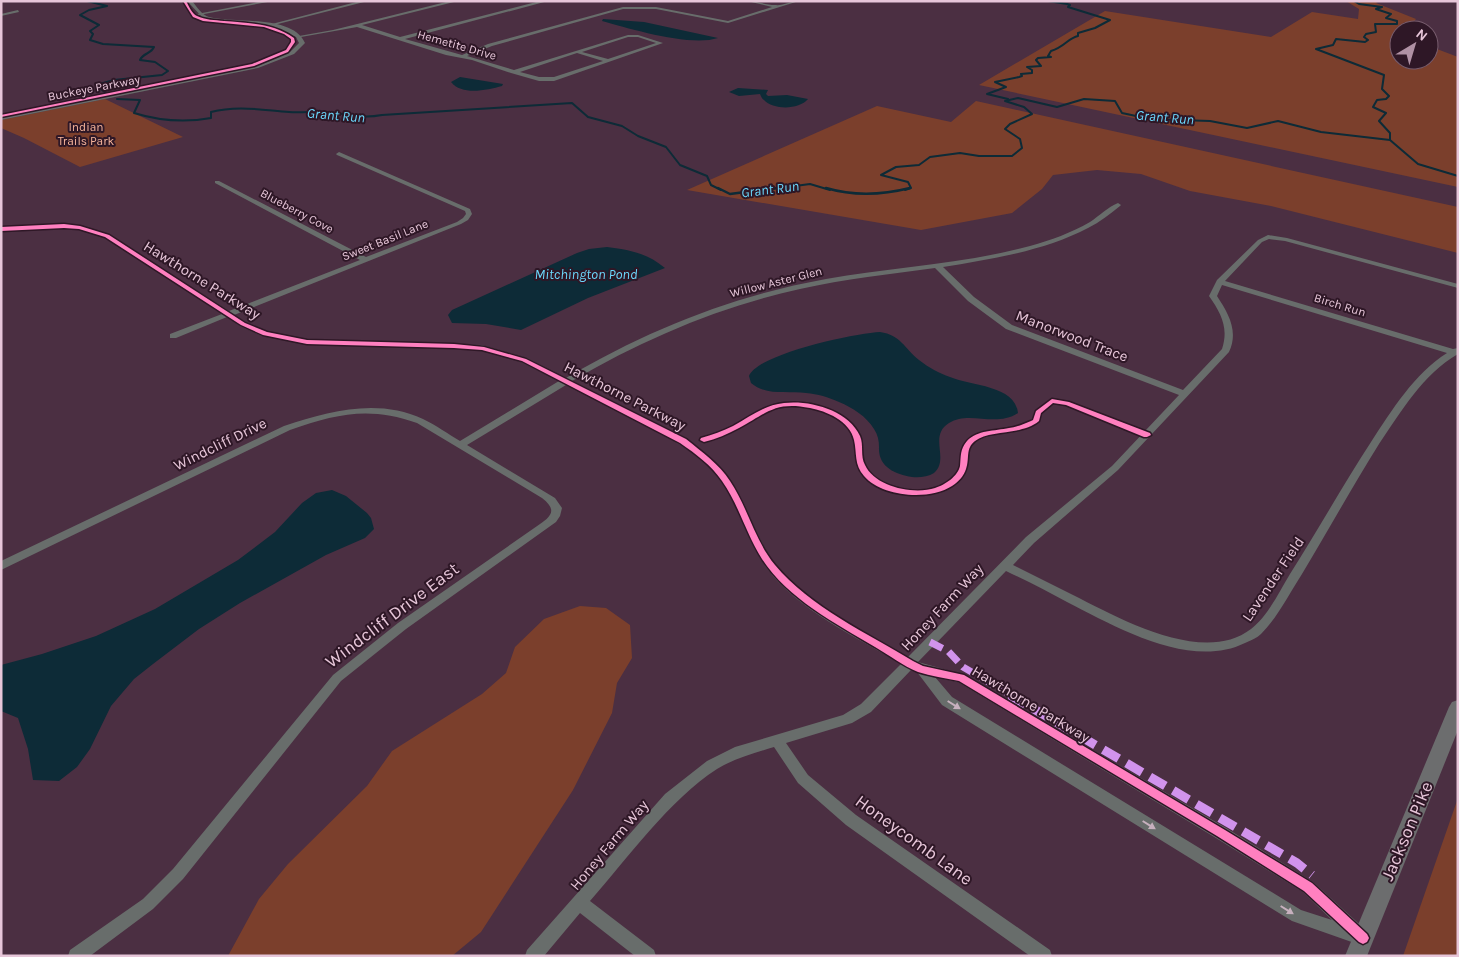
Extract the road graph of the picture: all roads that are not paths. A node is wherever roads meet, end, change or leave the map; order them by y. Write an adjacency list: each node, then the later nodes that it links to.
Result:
1 (189, 1): 12 (street)
2 (272, 1): 12 (street)
3 (366, 1): 14 (street)
4 (456, 1): 15 (street)
5 (546, 1): 17 (street)
6 (646, 1): 9 (street)
7 (750, 1): 10 (street)
8 (798, 1): 10 (street)
9 (639, 7): 10 (street); 19 (street)
10 (778, 8)
11 (18, 11): 13 (street)
12 (199, 14): 14 (street)
13 (1, 15)
14 (270, 25): 16 (street)
15 (356, 25): 16 (street); 17 (street, Hemetite Drive)
16 (301, 36): 22 (street, Buckeye Parkway)
17 (399, 39): 19 (street, Hemetite Drive)
18 (576, 52): 20 (street); 20 (street); 21 (street)
19 (462, 57): 21 (street, Hemetite Drive)
20 (608, 61): 21 (street, Hemetite Drive)
21 (513, 72)
22 (1, 118)
23 (339, 154): 27 (street, Sweet Basil Lane)
24 (218, 182): 27 (street, Blueberry Cove)
25 (1118, 205): 28 (street, Willow Aster Glen)
26 (1, 229): 31 (street, Hawthorne Parkway)
27 (366, 260): 31 (street, Sweet Basil Lane)
28 (938, 266): 34 (street, Willow Aster Glen); 35 (street, Manorwood Trace)
29 (1220, 282): 30 (street); 33 (street, Birch Run); 35 (street, Honey Farm Way)
30 (1458, 286)
31 (227, 315): 32 (street, Sweet Basil Lane); 34 (street, Hawthorne Parkway)
32 (173, 336)
33 (1455, 351): 37 (street, Lavender Field)
34 (566, 382): 36 (street, Willow Aster Glen); 39 (street, Hawthorne Parkway)
35 (1184, 394): 37 (street, Honey Farm Way)
36 (460, 445): 38 (street, Windcliff Drive); 44 (street, Windcliff Drive East)
37 (1004, 565): 39 (street, Honey Farm Way)
38 (1, 566)
39 (916, 667): 41 (street, Honey Farm Way); 43 (street, Hawthorne Parkway, one-way to 43); 43 (street, Hawthorne Parkway)
40 (1458, 707): 43 (main road, Jackson Pike)
41 (777, 740): 42 (street, Honey Farm Way); 47 (street, Honeycomb Lane)
42 (580, 903): 45 (street, Honey Farm Way); 46 (street)
43 (1359, 947)
44 (76, 956)
45 (533, 956)
46 (648, 956)
47 (1044, 956)

